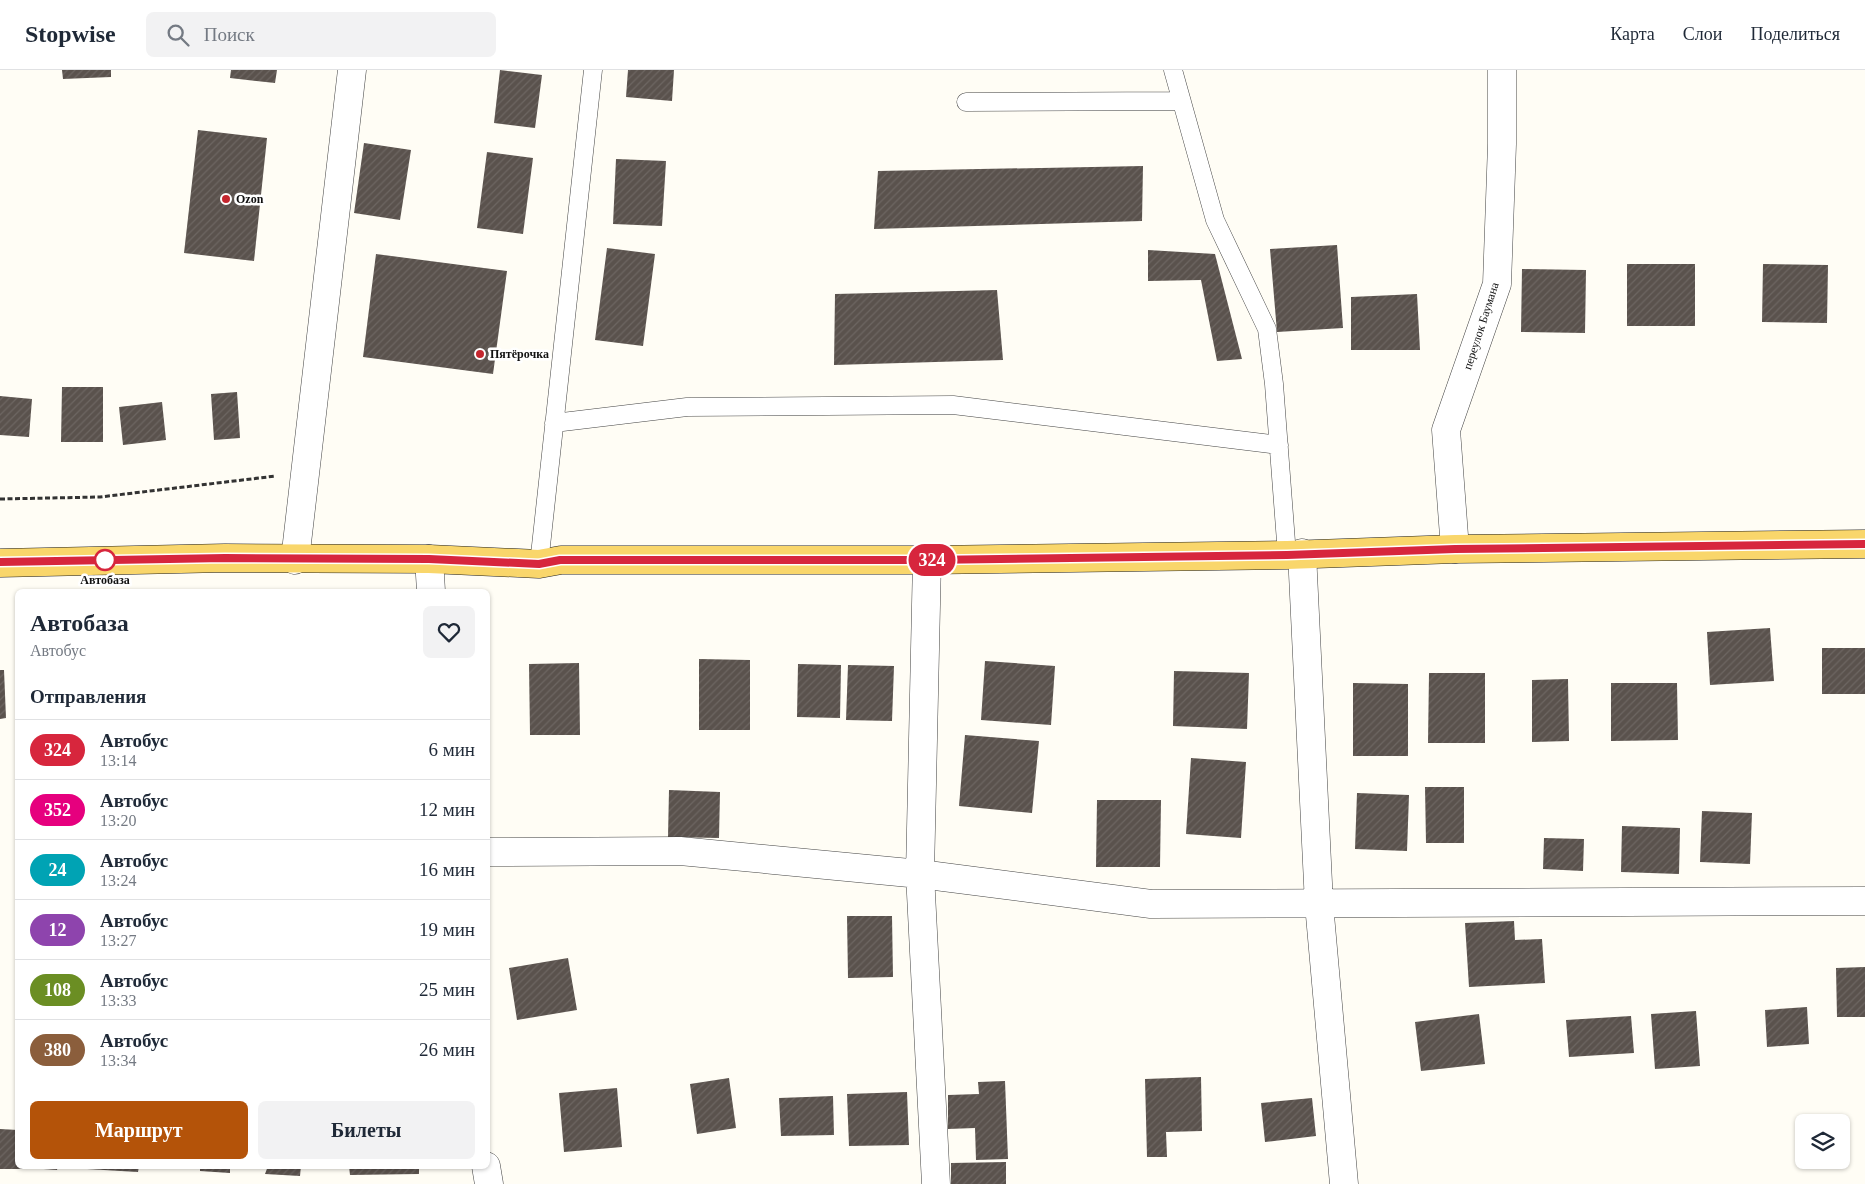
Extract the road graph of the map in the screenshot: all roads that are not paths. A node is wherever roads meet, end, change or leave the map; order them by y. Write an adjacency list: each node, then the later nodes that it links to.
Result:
1 (352, 70): 13 (street)
2 (593, 70): 7 (lane)
3 (1173, 70): 5 (lane)
4 (1502, 70): 10 (street, переулок Баумана)
5 (1182, 101): 6 (lane); 8 (lane)
6 (966, 102)
7 (554, 423): 8 (lane); 16 (lane)
8 (1279, 445): 11 (lane)
9 (1865, 544): 10 (main road)
10 (1455, 549): 11 (main road)
11 (1294, 554): 14 (main road); 21 (street)
12 (429, 559): 13 (main road); 16 (main road); 17 (street)
13 (295, 560): 15 (main road)
14 (927, 560): 16 (main road); 19 (street)
15 (0, 562)
16 (539, 564)
17 (431, 589)
18 (490, 852): 19 (street)
19 (920, 874): 21 (street); 24 (street)
20 (1865, 901): 21 (street)
21 (1319, 904): 25 (street)
22 (486, 1169): 23 (street)
23 (489, 1184)
24 (936, 1184)
25 (1344, 1184)

